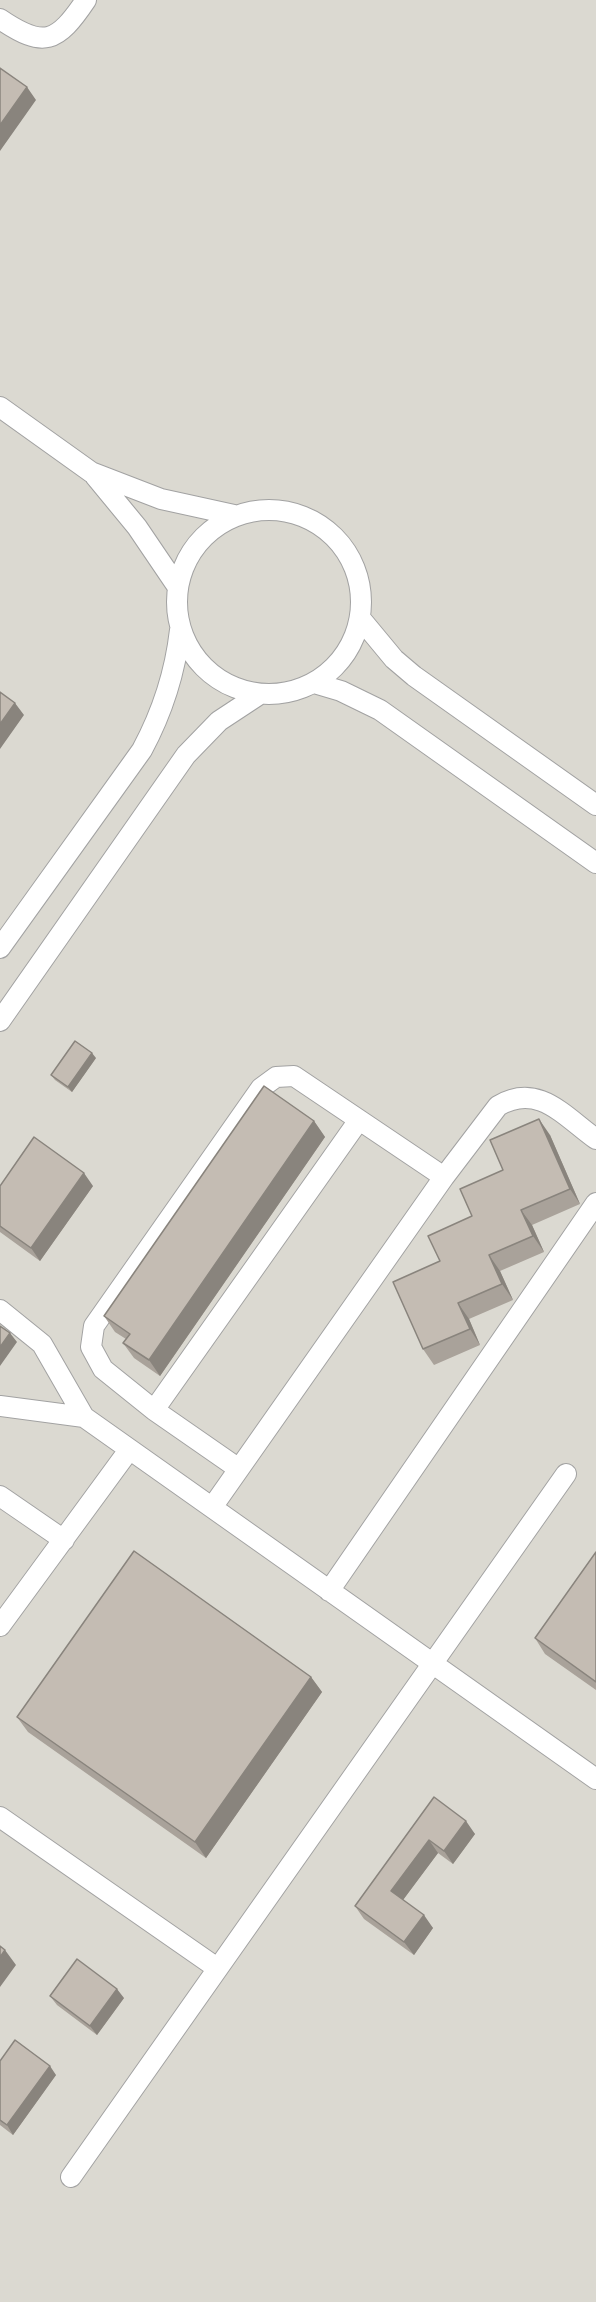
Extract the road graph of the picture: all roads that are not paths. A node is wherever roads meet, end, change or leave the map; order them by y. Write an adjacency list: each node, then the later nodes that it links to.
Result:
1 (86, 0): 2 (lane)
2 (0, 19)
3 (0, 407): 4 (lane)
4 (92, 472): 5 (lane); 6 (lane)
5 (234, 515): 6 (lane); 7 (lane)
6 (177, 586): 8 (lane)
7 (360, 618): 9 (lane); 11 (lane)
8 (180, 627): 10 (lane); 13 (lane)
9 (314, 683): 10 (lane); 12 (lane)
10 (260, 694): 14 (lane)
11 (596, 805)
12 (596, 863)
13 (0, 948)
14 (0, 1021)
15 (359, 1120): 17 (lane); 21 (lane); 21 (lane)
16 (596, 1139): 17 (lane)
17 (444, 1177): 24 (lane)
18 (596, 1203): 29 (lane)
19 (0, 1310): 22 (lane)
20 (0, 1406): 22 (lane)
21 (154, 1410): 24 (lane)
22 (84, 1417): 23 (lane)
23 (129, 1450): 27 (lane); 28 (lane)
24 (239, 1469): 27 (lane)
25 (566, 1474): 31 (lane)
26 (0, 1496): 28 (lane)
27 (213, 1506): 29 (lane)
28 (64, 1540): 30 (lane)
29 (329, 1591): 31 (lane)
30 (0, 1626)
31 (433, 1666): 32 (lane); 34 (lane)
32 (596, 1779)
33 (0, 1817): 34 (lane)
34 (217, 1968): 35 (lane)
35 (71, 2177)

